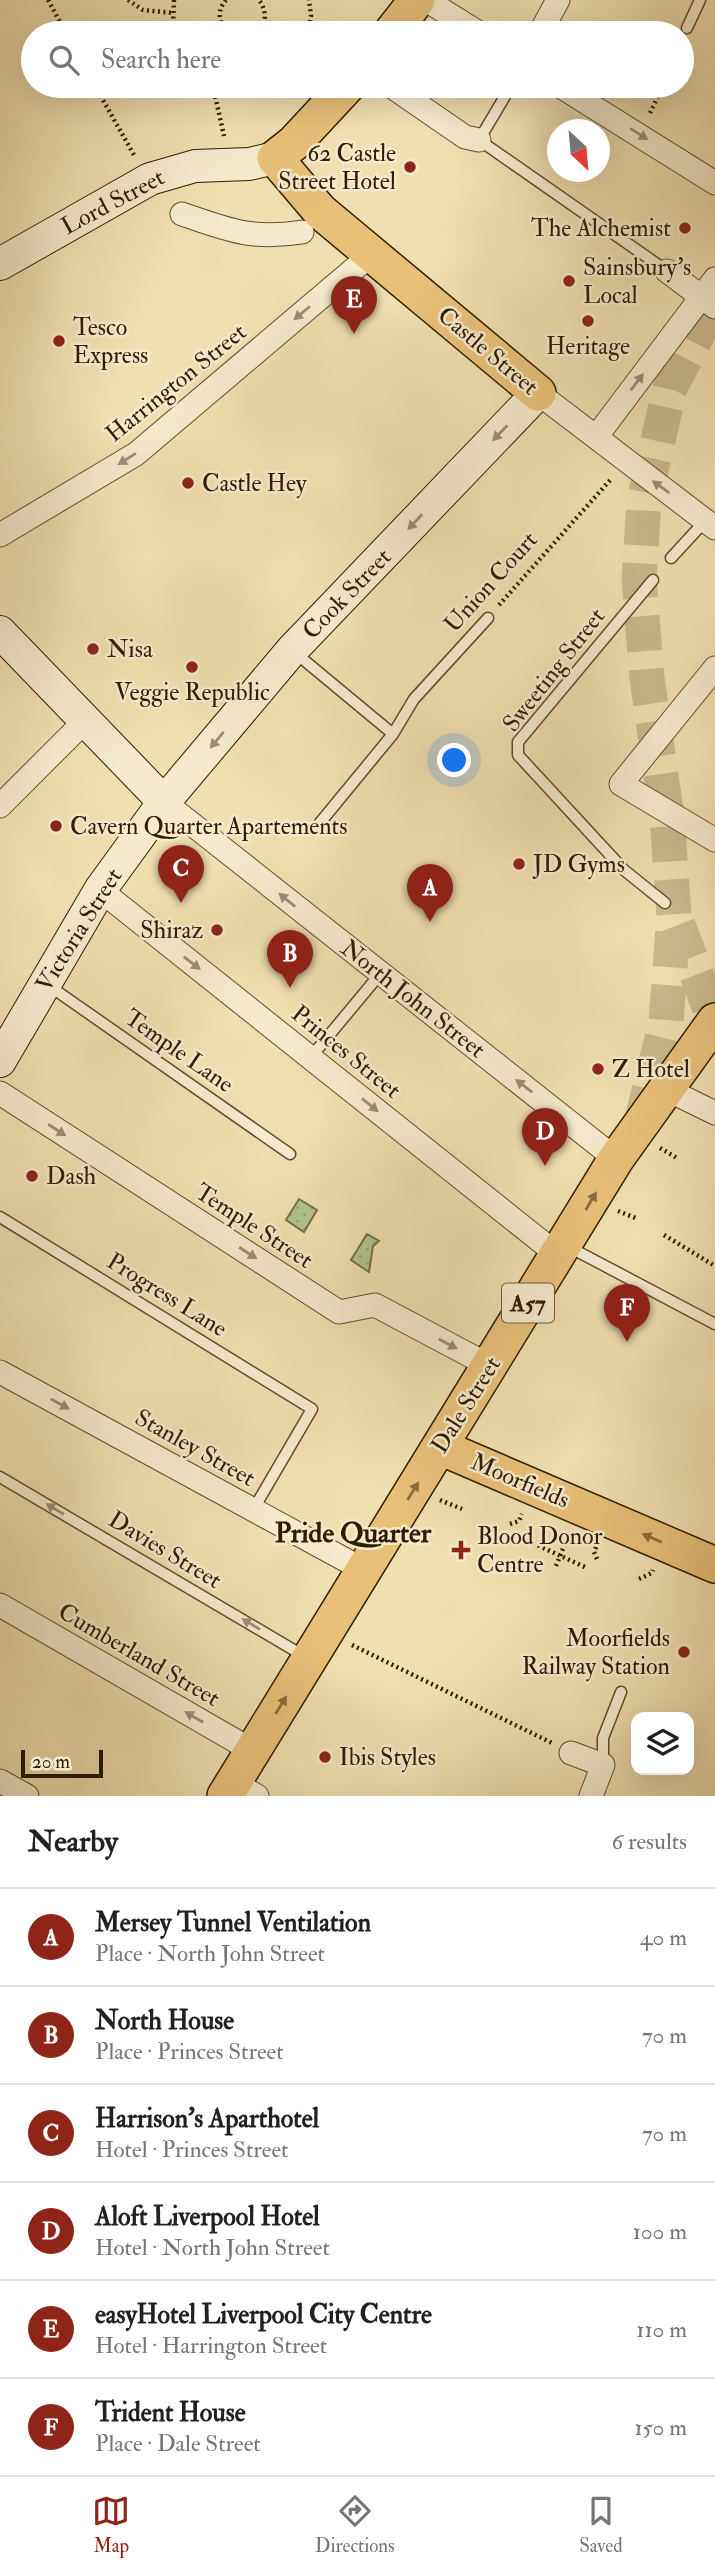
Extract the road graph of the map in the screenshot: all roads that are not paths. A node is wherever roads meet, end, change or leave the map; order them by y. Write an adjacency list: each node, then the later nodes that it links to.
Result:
1 (417, 0): 5 (main road)
2 (426, 0): 6 (street)
3 (558, 0): 7 (street)
4 (700, 0): 8 (lane)
5 (400, 21)
6 (460, 21)
7 (547, 21)
8 (690, 21)
9 (335, 98): 14 (main road)
10 (408, 98): 13 (street)
11 (504, 98): 13 (lane)
12 (579, 98): 15 (street, one-way to 15)
13 (479, 140): 20 (lane)
14 (275, 158): 18 (main road, Castle Street); 19 (street, Lord Street)
15 (715, 183)
16 (182, 214): 17 (street)
17 (302, 232)
18 (373, 253): 22 (main road, Castle Street); 25 (street, Harrington Street, one-way to 25)
19 (0, 264)
20 (667, 271): 21 (street)
21 (710, 294): 23 (street, one-way to 21)
22 (538, 393): 23 (street, Castle Street); 30 (street, Cook Street, one-way to 30)
23 (596, 437): 24 (street, Castle Street, one-way to 23)
24 (710, 524): 26 (lane)
25 (0, 535)
26 (671, 558)
27 (653, 580): 39 (lane, Sweeting Street)
28 (488, 618): 33 (lane, Union Court)
29 (0, 632): 32 (street, North John Street)
30 (292, 650): 33 (lane); 34 (street, Cook Street, one-way to 34)
31 (715, 668): 37 (street)
32 (85, 721): 34 (street, North John Street); 35 (street)
33 (393, 734): 36 (lane, Union Court)
34 (164, 802): 38 (street, Victoria Street); 40 (street, North John Street, one-way to 34)
35 (0, 806)
36 (319, 824)
37 (715, 840)
38 (100, 890): 41 (street, Victoria Street); 43 (street, Princes Street, one-way to 43)
39 (665, 903)
40 (380, 974): 43 (lane); 49 (street, North John Street, one-way to 40)
41 (45, 983): 44 (street, Victoria Street); 48 (lane, Temple Lane)
42 (715, 1021): 45 (main road, Dale Street / A57)
43 (310, 1057): 51 (street, Princes Street, one-way to 51)
44 (0, 1061)
45 (666, 1089): 47 (street); 49 (main road, Dale Street / A57)
46 (0, 1093): 53 (street, Temple Street, one-way to 53)
47 (715, 1113)
48 (289, 1154)
49 (616, 1159): 51 (main road, Dale Street / A57, one-way to 49)
50 (0, 1217): 57 (lane, Progress Lane)
51 (561, 1250): 52 (lane); 53 (main road, Dale Street / A57)
52 (715, 1324)
53 (490, 1366): 55 (main road, Dale Street / A57)
54 (0, 1372): 57 (street, Stanley Street, one-way to 57)
55 (440, 1447): 58 (main road, Moorfields, one-way to 55); 59 (main road, Dale Street / A57, one-way to 55)
56 (0, 1476): 61 (lane, Davies Street, one-way to 56)
57 (253, 1510): 59 (street, Stanley Street)
58 (715, 1565)
59 (364, 1570): 61 (main road, Dale Street / A57)
60 (0, 1605): 63 (street, Cumberland Street, one-way to 60)
61 (318, 1645): 63 (main road, Dale Street / A57, one-way to 61)
62 (621, 1692): 65 (lane)
63 (253, 1751): 67 (main road, Dale Street / A57)
64 (571, 1753): 65 (street)
65 (603, 1765): 69 (street)
66 (0, 1781): 68 (street)
67 (239, 1791)
68 (27, 1796)
69 (591, 1796)

